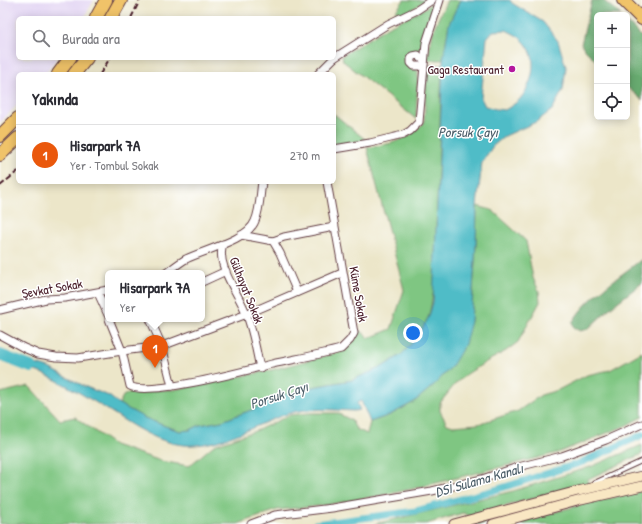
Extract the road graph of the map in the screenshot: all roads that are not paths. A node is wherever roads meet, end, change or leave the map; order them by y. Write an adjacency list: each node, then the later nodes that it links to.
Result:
1 (106, 0): 6 (highway)
2 (121, 0): 7 (highway)
3 (432, 0): 9 (street)
4 (440, 0): 19 (street)
5 (623, 0): 8 (highway)
6 (97, 16)
7 (112, 16)
8 (642, 19)
9 (336, 57)
10 (68, 60): 13 (highway)
11 (85, 60): 14 (highway)
12 (332, 60): 15 (street)
13 (60, 72)
14 (76, 72)
15 (320, 72)
16 (16, 120): 17 (highway)
17 (0, 136)
18 (16, 140): 20 (highway)
19 (336, 149)
20 (0, 155)
21 (262, 184): 24 (street)
22 (327, 184): 23 (street, Küme Sokak)
23 (334, 226): 25 (street); 29 (street, Küme Sokak)
24 (241, 235): 25 (street); 26 (street)
25 (273, 241): 32 (street)
26 (223, 244): 27 (street); 28 (street, Gülhayat Sokak)
27 (170, 270)
28 (226, 271): 30 (street); 36 (street, Gülhayat Sokak)
29 (342, 272): 32 (street); 42 (street, Küme Sokak)
30 (205, 281)
31 (105, 291): 33 (street, Şevkat Sokak)
32 (297, 292): 36 (street)
33 (98, 293): 34 (street); 35 (street, Şevkat Sokak)
34 (105, 308)
35 (0, 310)
36 (246, 314): 40 (street); 42 (street, Gülhayat Sokak)
37 (110, 322): 41 (street)
38 (151, 322): 40 (street)
39 (0, 335): 41 (street)
40 (162, 346): 41 (street); 43 (street)
41 (122, 351): 43 (street, Küme Sokak)
42 (260, 368): 43 (street, Küme Sokak)
43 (172, 386)
44 (642, 424): 51 (street)
45 (642, 461): 48 (lane)
46 (642, 476): 48 (street)
47 (642, 486): 49 (street)
48 (578, 491): 49 (street); 52 (street)
49 (581, 500): 50 (street)
50 (511, 522): 53 (street)
51 (251, 524)
52 (454, 524)
53 (493, 524)

